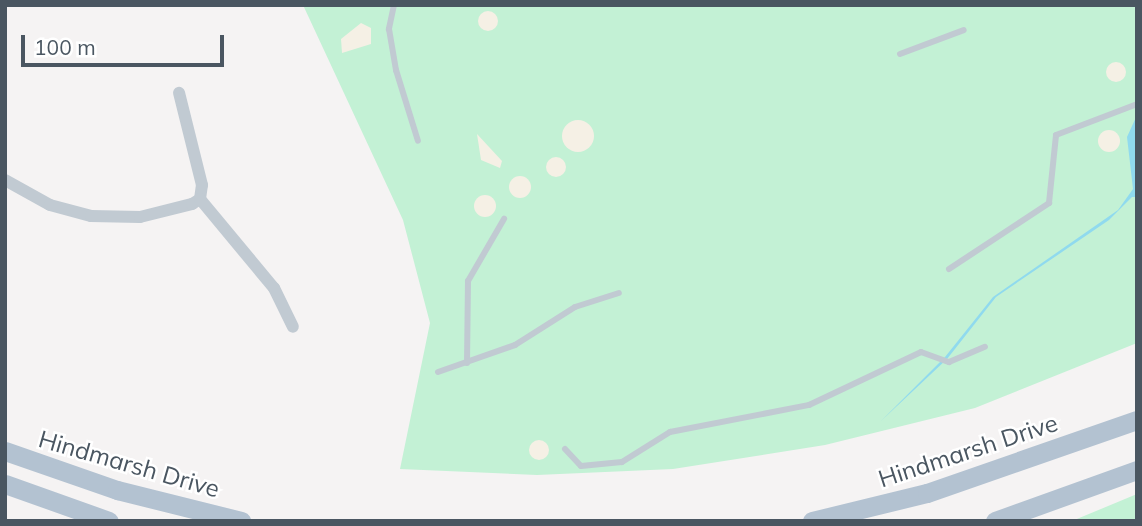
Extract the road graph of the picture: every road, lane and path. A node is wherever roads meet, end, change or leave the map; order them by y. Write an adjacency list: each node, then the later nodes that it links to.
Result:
1 (394, 5): 6 (lane)
2 (964, 30): 3 (lane)
3 (900, 54)
4 (179, 93): 8 (street)
5 (1137, 104): 10 (lane)
6 (418, 141)
7 (5, 180): 8 (street)
8 (200, 199): 12 (street)
9 (504, 219): 14 (lane)
10 (949, 269)
11 (619, 293): 14 (lane)
12 (293, 327)
13 (985, 347): 17 (lane)
14 (467, 363): 15 (lane)
15 (438, 372)
16 (1137, 420): 23 (main road, Hindmarsh Drive)
17 (565, 449)
18 (5, 451): 22 (main road, Hindmarsh Drive)
19 (1137, 470): 24 (main road)
20 (5, 484): 21 (main road)
21 (109, 521)
22 (241, 521)
23 (812, 521)
24 (995, 521)

